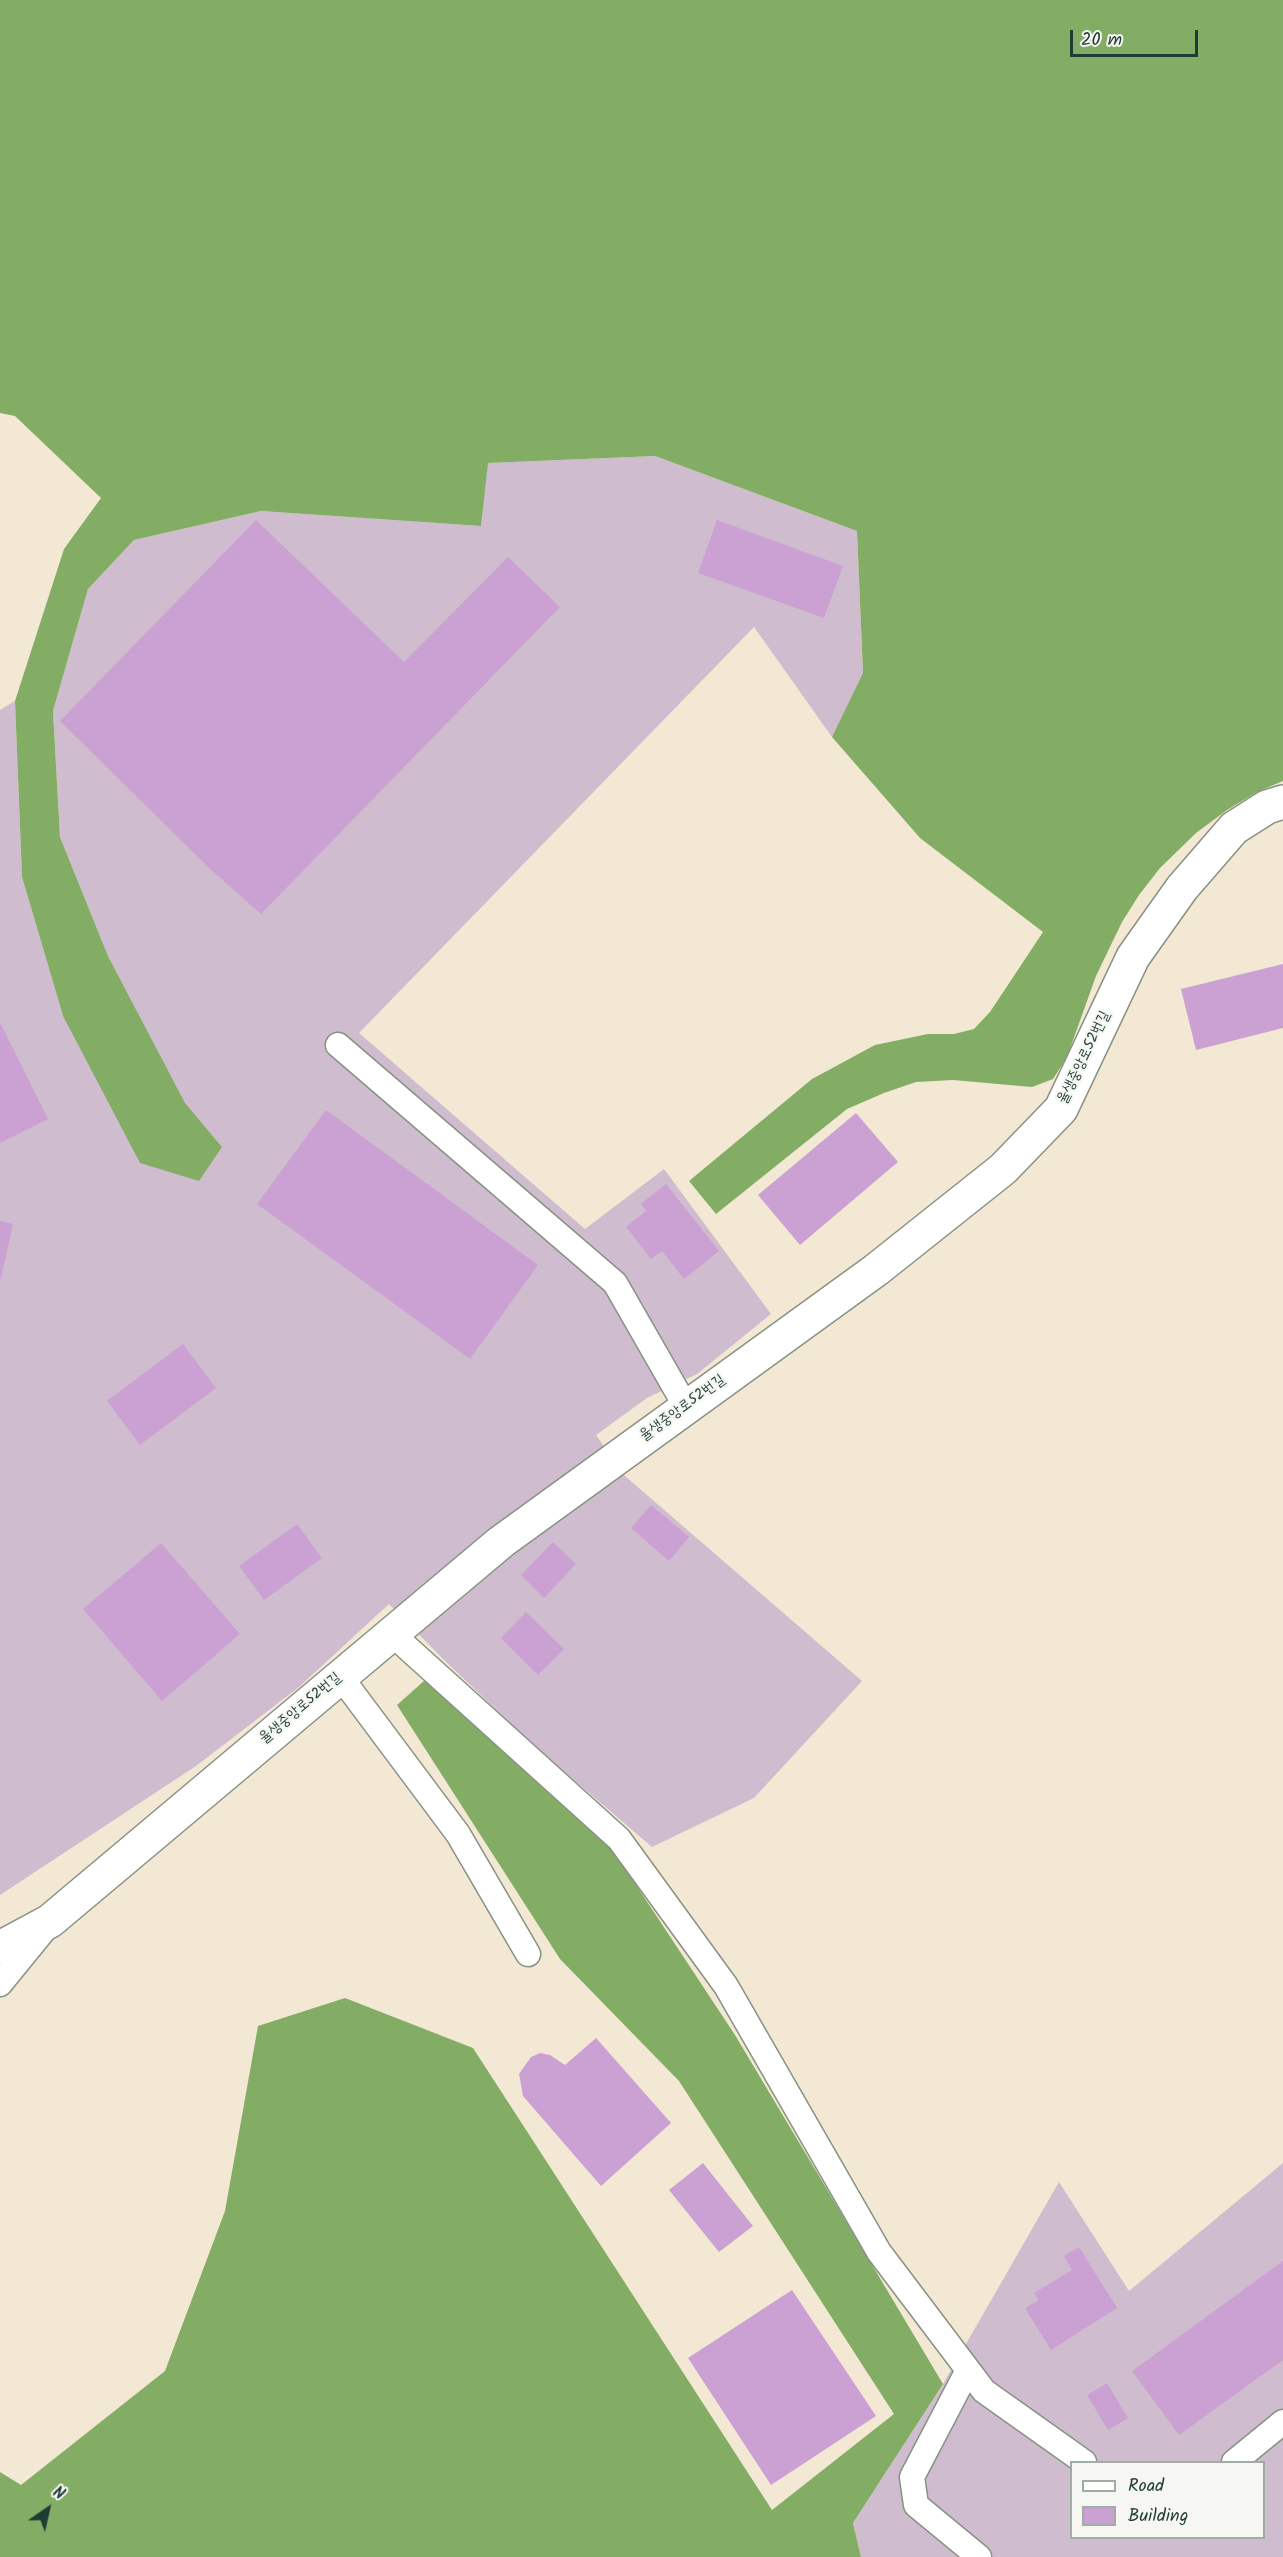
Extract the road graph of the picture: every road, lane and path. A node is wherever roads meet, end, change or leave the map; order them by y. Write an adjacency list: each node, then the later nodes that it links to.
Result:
1 (1283, 802): 3 (street, 율생중앙로52번길)
2 (338, 1045): 3 (lane)
3 (686, 1407): 4 (street, 율생중앙로52번길)
4 (391, 1633): 5 (street, 율생중앙로52번길); 10 (lane)
5 (340, 1676): 6 (street, 율생중앙로52번길); 8 (lane)
6 (50, 1921): 7 (street, 율생중앙로52번길); 9 (lane)
7 (0, 1948)
8 (528, 1954)
9 (0, 1984)
10 (968, 2370): 12 (lane); 14 (lane)
11 (1283, 2422): 13 (lane)
12 (1081, 2461)
13 (1236, 2461)
14 (979, 2557)

